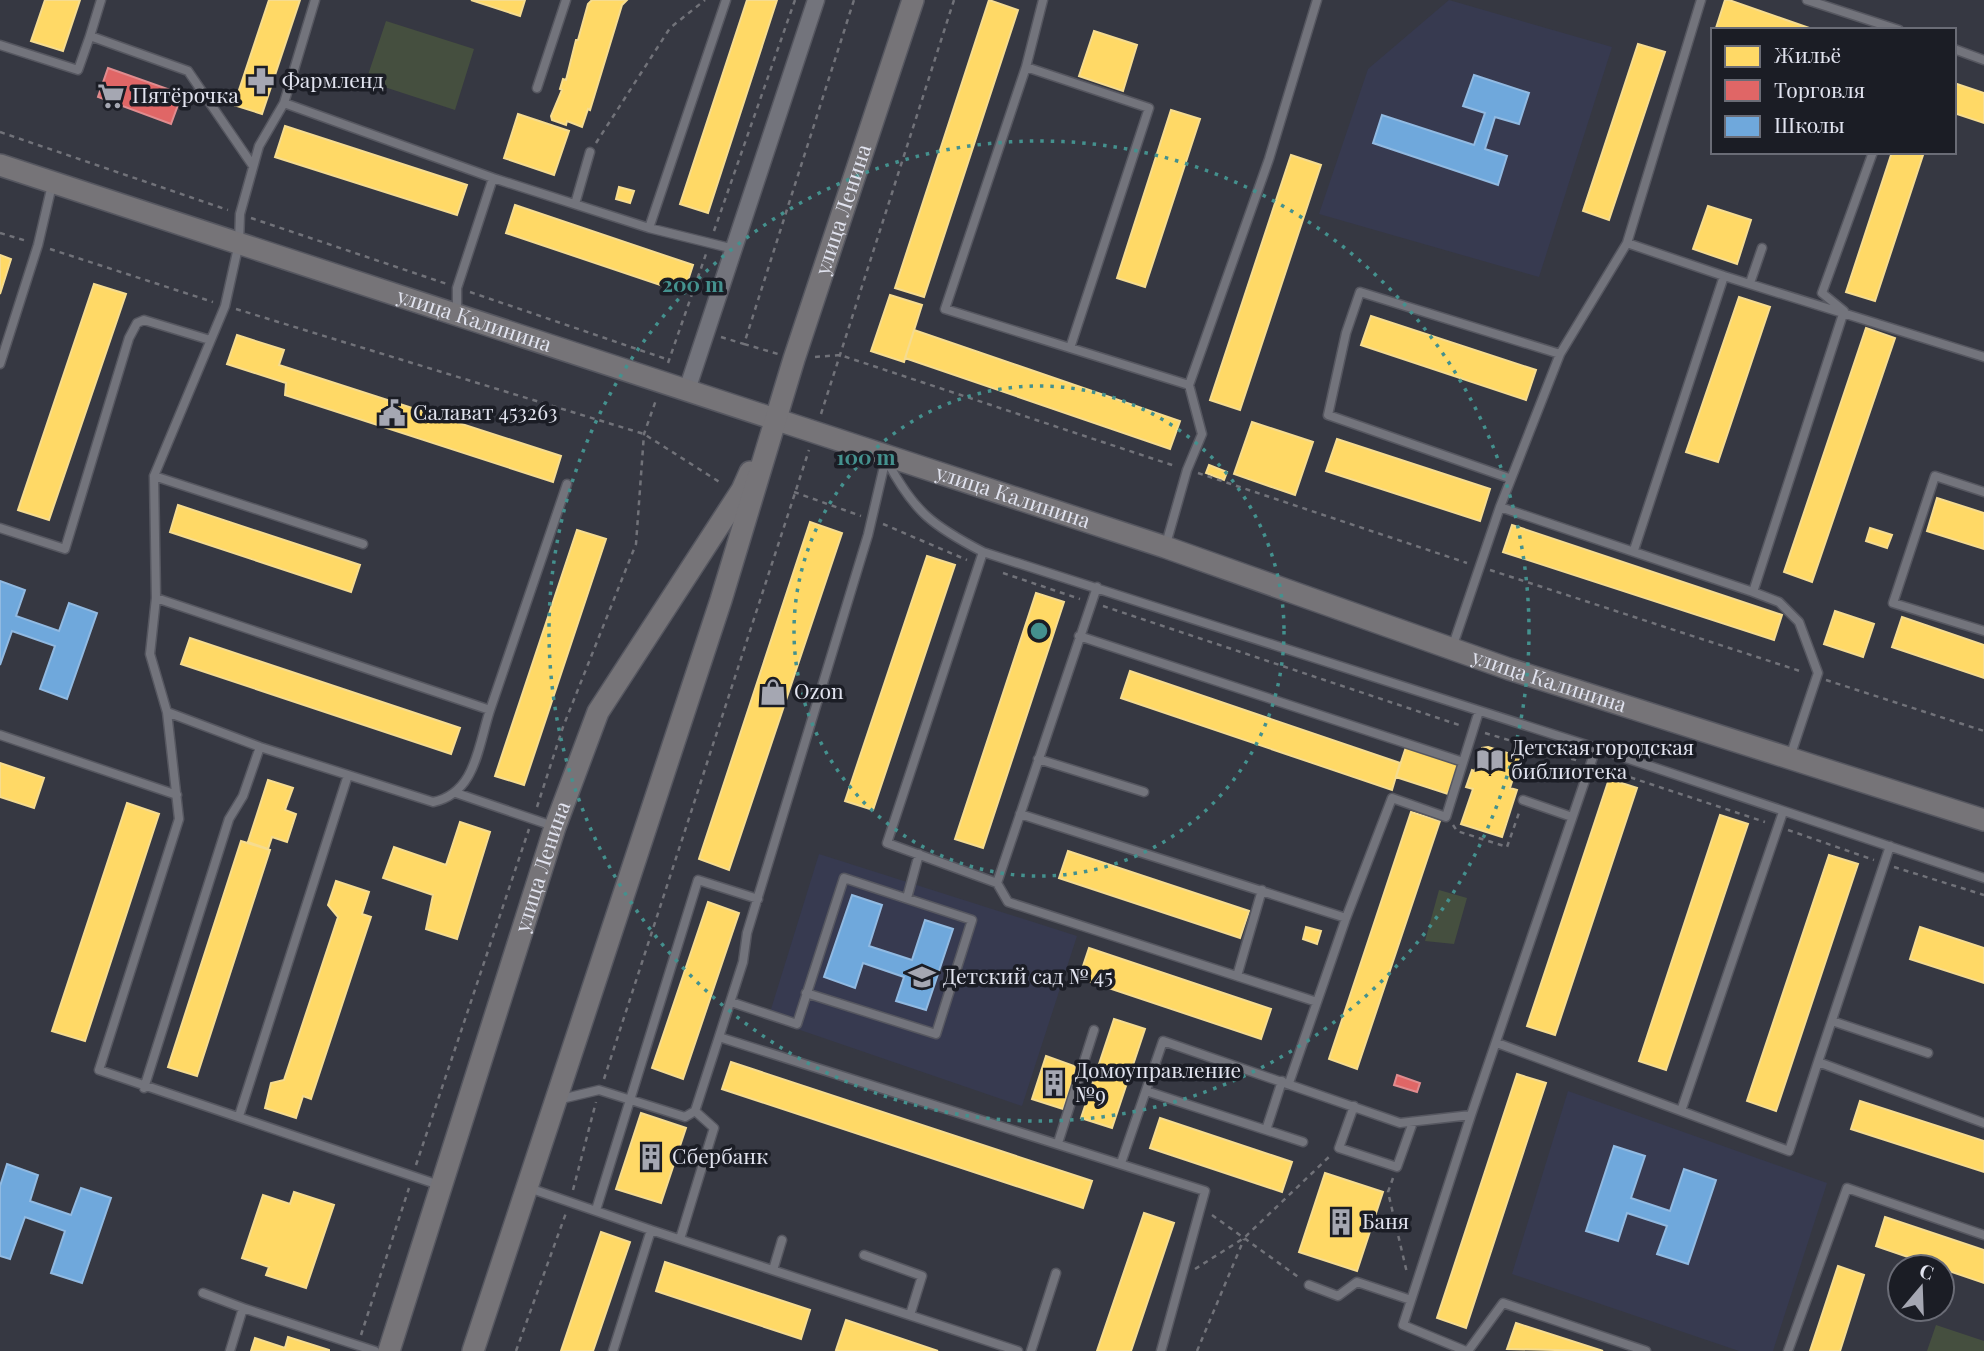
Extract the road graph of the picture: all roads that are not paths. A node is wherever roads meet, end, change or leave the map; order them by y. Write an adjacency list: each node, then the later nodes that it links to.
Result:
1 (101, 0): 13 (lane)
2 (315, 0): 19 (lane)
3 (566, 0): 18 (lane)
4 (726, 0): 27 (lane)
5 (816, 0): 30 (street)
6 (913, 0): 43 (street, улица Ленина)
7 (1043, 0): 17 (lane)
8 (1317, 0): 41 (lane)
9 (1701, 0): 29 (lane)
10 (1807, 0): 11 (lane)
11 (1820, 2): 12 (lane)
12 (1893, 28)
13 (90, 36): 14 (lane); 23 (lane)
14 (0, 45)
15 (1956, 50): 16 (lane)
16 (1984, 60)
17 (1026, 67): 37 (lane); 37 (lane)
18 (537, 88)
19 (284, 103): 23 (lane); 24 (lane)
20 (590, 152): 26 (lane)
21 (1872, 154): 34 (lane)
22 (0, 165): 25 (street, улица Калинина)
23 (253, 166): 28 (lane)
24 (493, 178): 26 (lane); 35 (lane)
25 (52, 182): 28 (street, улица Калинина); 40 (lane)
26 (575, 204): 27 (lane)
27 (649, 228): 30 (lane)
28 (239, 243): 35 (street, улица Калинина); 36 (lane)
29 (1627, 243): 32 (lane); 38 (lane)
30 (734, 248): 42 (street)
31 (1762, 248): 33 (lane)
32 (1724, 276): 33 (lane); 53 (lane)
33 (1751, 283): 34 (lane)
34 (1844, 311): 39 (lane); 56 (lane)
35 (457, 315): 42 (street, улица Калинина)
36 (210, 340): 45 (lane); 50 (lane)
37 (1070, 348): 41 (lane)
38 (1560, 355): 46 (lane); 46 (lane)
39 (1984, 357)
40 (0, 364)
41 (1189, 385): 52 (lane)
42 (687, 390): 43 (street, улица Калинина)
43 (775, 420): 44 (street, улица Калинина); 79 (street, улица Ленина); 102 (street, улица Ленина)
44 (886, 458): 52 (street, улица Калинина); 54 (lane); 86 (lane)
45 (154, 476): 51 (lane); 57 (lane)
46 (1509, 478): 49 (lane)
47 (567, 484): 61 (lane)
48 (1984, 492): 58 (lane)
49 (1500, 507): 53 (lane); 60 (lane)
50 (0, 528)
51 (363, 544)
52 (1165, 547): 60 (street, улица Калинина)
53 (1634, 550): 56 (lane)
54 (983, 552): 55 (lane); 81 (lane)
55 (1097, 587): 59 (lane); 62 (lane)
56 (1753, 592): 67 (lane)
57 (156, 598): 61 (lane); 63 (lane)
58 (1984, 631)
59 (1079, 636): 68 (lane); 69 (lane)
60 (1452, 650): 67 (street, улица Калинина)
61 (490, 709): 72 (lane)
62 (1479, 711): 66 (lane); 69 (lane)
63 (167, 712): 65 (lane); 73 (lane)
64 (0, 735): 73 (lane)
65 (260, 747): 70 (lane); 99 (lane)
66 (1596, 748): 75 (lane); 77 (lane)
67 (1790, 757): 78 (street, улица Калинина)
68 (1038, 759): 71 (lane); 76 (lane)
69 (1463, 762): 87 (lane)
70 (348, 775): 72 (lane); 107 (lane)
71 (1144, 792)
72 (456, 793): 79 (lane)
73 (177, 795): 99 (lane)
74 (1523, 800): 77 (lane)
75 (1783, 812): 80 (lane); 105 (lane)
76 (1020, 814): 83 (lane); 84 (lane)
77 (1572, 817): 95 (lane)
78 (1984, 820)
79 (555, 827): 115 (street, улица Ленина)
80 (1890, 846): 82 (lane); 92 (lane)
81 (919, 854): 83 (lane); 85 (lane)
82 (1984, 878)
83 (997, 883): 88 (lane)
84 (1262, 890): 87 (lane); 88 (lane)
85 (907, 898): 89 (lane); 89 (lane)
86 (758, 899): 90 (lane); 101 (lane)
87 (1346, 918): 91 (lane)
88 (1237, 976): 91 (lane)
89 (806, 993): 90 (lane)
90 (731, 1002): 94 (lane)
91 (1317, 1002): 98 (lane)
92 (1832, 1021): 96 (lane); 97 (lane)
93 (1094, 1030): 112 (lane)
94 (719, 1037): 104 (lane); 112 (lane)
95 (1497, 1043): 105 (lane); 106 (lane)
96 (1928, 1053)
97 (1818, 1062): 105 (lane); 109 (lane)
98 (1285, 1082): 100 (lane); 103 (lane); 110 (lane)
99 (144, 1088): 107 (lane)
100 (1146, 1091): 110 (lane); 113 (lane)
101 (630, 1100): 102 (lane); 104 (lane); 116 (lane)
102 (554, 1101): 114 (street, улица Ленина)
103 (1354, 1107): 108 (lane); 108 (lane)
104 (695, 1111): 119 (lane)
105 (1681, 1111)
106 (1471, 1115): 108 (lane); 126 (lane)
107 (239, 1116): 115 (lane)
108 (1413, 1122)
109 (1984, 1123)
110 (1266, 1130): 111 (lane)
111 (1303, 1142)
112 (1058, 1143): 113 (lane)
113 (1121, 1163): 136 (lane)
114 (525, 1186): 116 (lane); 132 (street, улица Ленина)
115 (443, 1187): 131 (street, улица Ленина)
116 (596, 1210): 117 (lane)
117 (651, 1230): 119 (lane); 133 (lane)
118 (1984, 1235): 139 (lane)
119 (680, 1239): 122 (lane)
120 (782, 1240): 122 (lane)
121 (864, 1255): 128 (lane)
122 (773, 1270): 128 (lane)
123 (1056, 1273): 135 (lane)
124 (1309, 1285): 126 (lane)
125 (203, 1293): 127 (lane)
126 (1412, 1298): 137 (lane)
127 (243, 1308): 129 (lane); 130 (lane)
128 (910, 1315): 134 (lane)
129 (230, 1351)
130 (374, 1351)
131 (389, 1351)
132 (473, 1351)
133 (613, 1351)
134 (1018, 1351)
135 (1031, 1351)
136 (1161, 1351)
137 (1467, 1351): 138 (lane)
138 (1646, 1351)
139 (1788, 1351)

